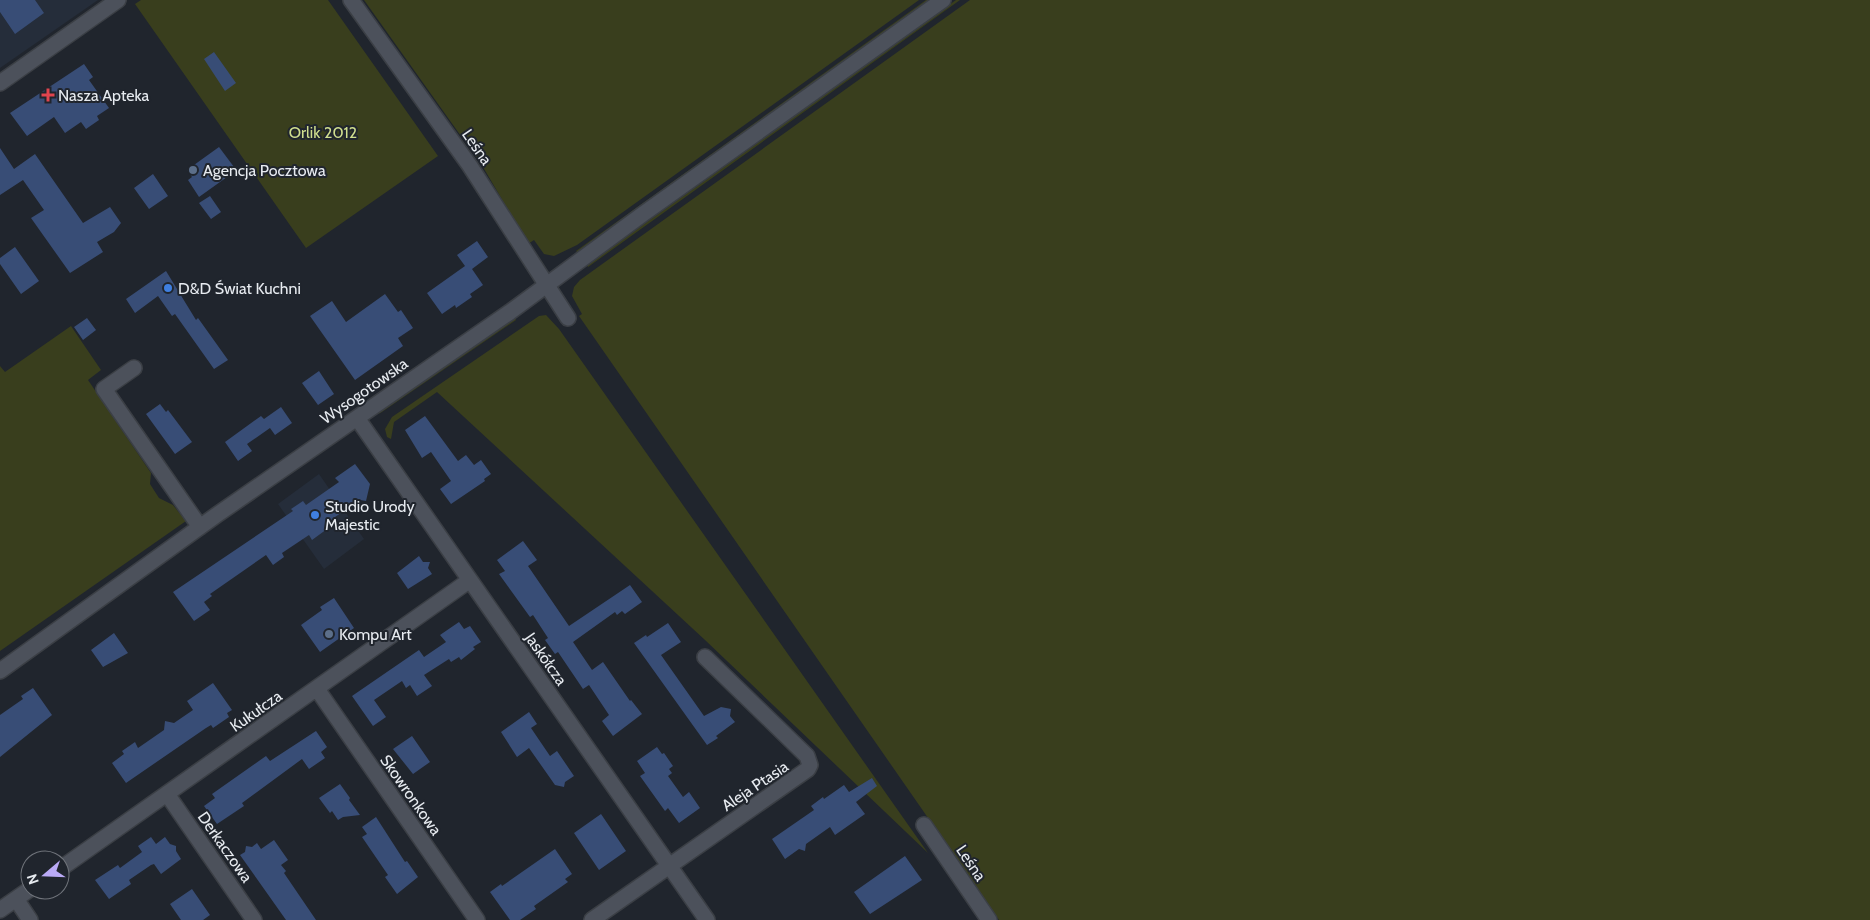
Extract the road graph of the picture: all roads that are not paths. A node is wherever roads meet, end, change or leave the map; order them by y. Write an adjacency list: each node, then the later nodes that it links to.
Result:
1 (118, 0): 4 (street)
2 (352, 0): 5 (street, Leśna)
3 (943, 0): 5 (street, Wysogotowska)
4 (0, 83)
5 (547, 285): 6 (street, Leśna); 8 (street, Wysogotowska)
6 (568, 318)
7 (134, 368): 9 (street)
8 (356, 418): 9 (street, Wysogotowska); 10 (street, Jaskółcza)
9 (200, 526): 12 (street, Wysogotowska)
10 (470, 580): 13 (street, Kukułcza); 17 (street, Jaskółcza)
11 (705, 657): 17 (street, Aleja Ptasia)
12 (0, 671)
13 (317, 689): 14 (street, Kukułcza); 23 (street, Skowronkowa)
14 (167, 794): 16 (street, Kukułcza); 22 (street, Derkaczowa)
15 (924, 825): 26 (street, Leśna)
16 (70, 862)
17 (669, 866): 24 (street, Aleja Ptasia); 25 (street, Jaskółcza)
18 (20, 896): 19 (street)
19 (16, 899): 20 (street); 21 (street)
20 (0, 910)
21 (30, 920)
22 (254, 920)
23 (477, 920)
24 (592, 920)
25 (707, 920)
26 (989, 920)

